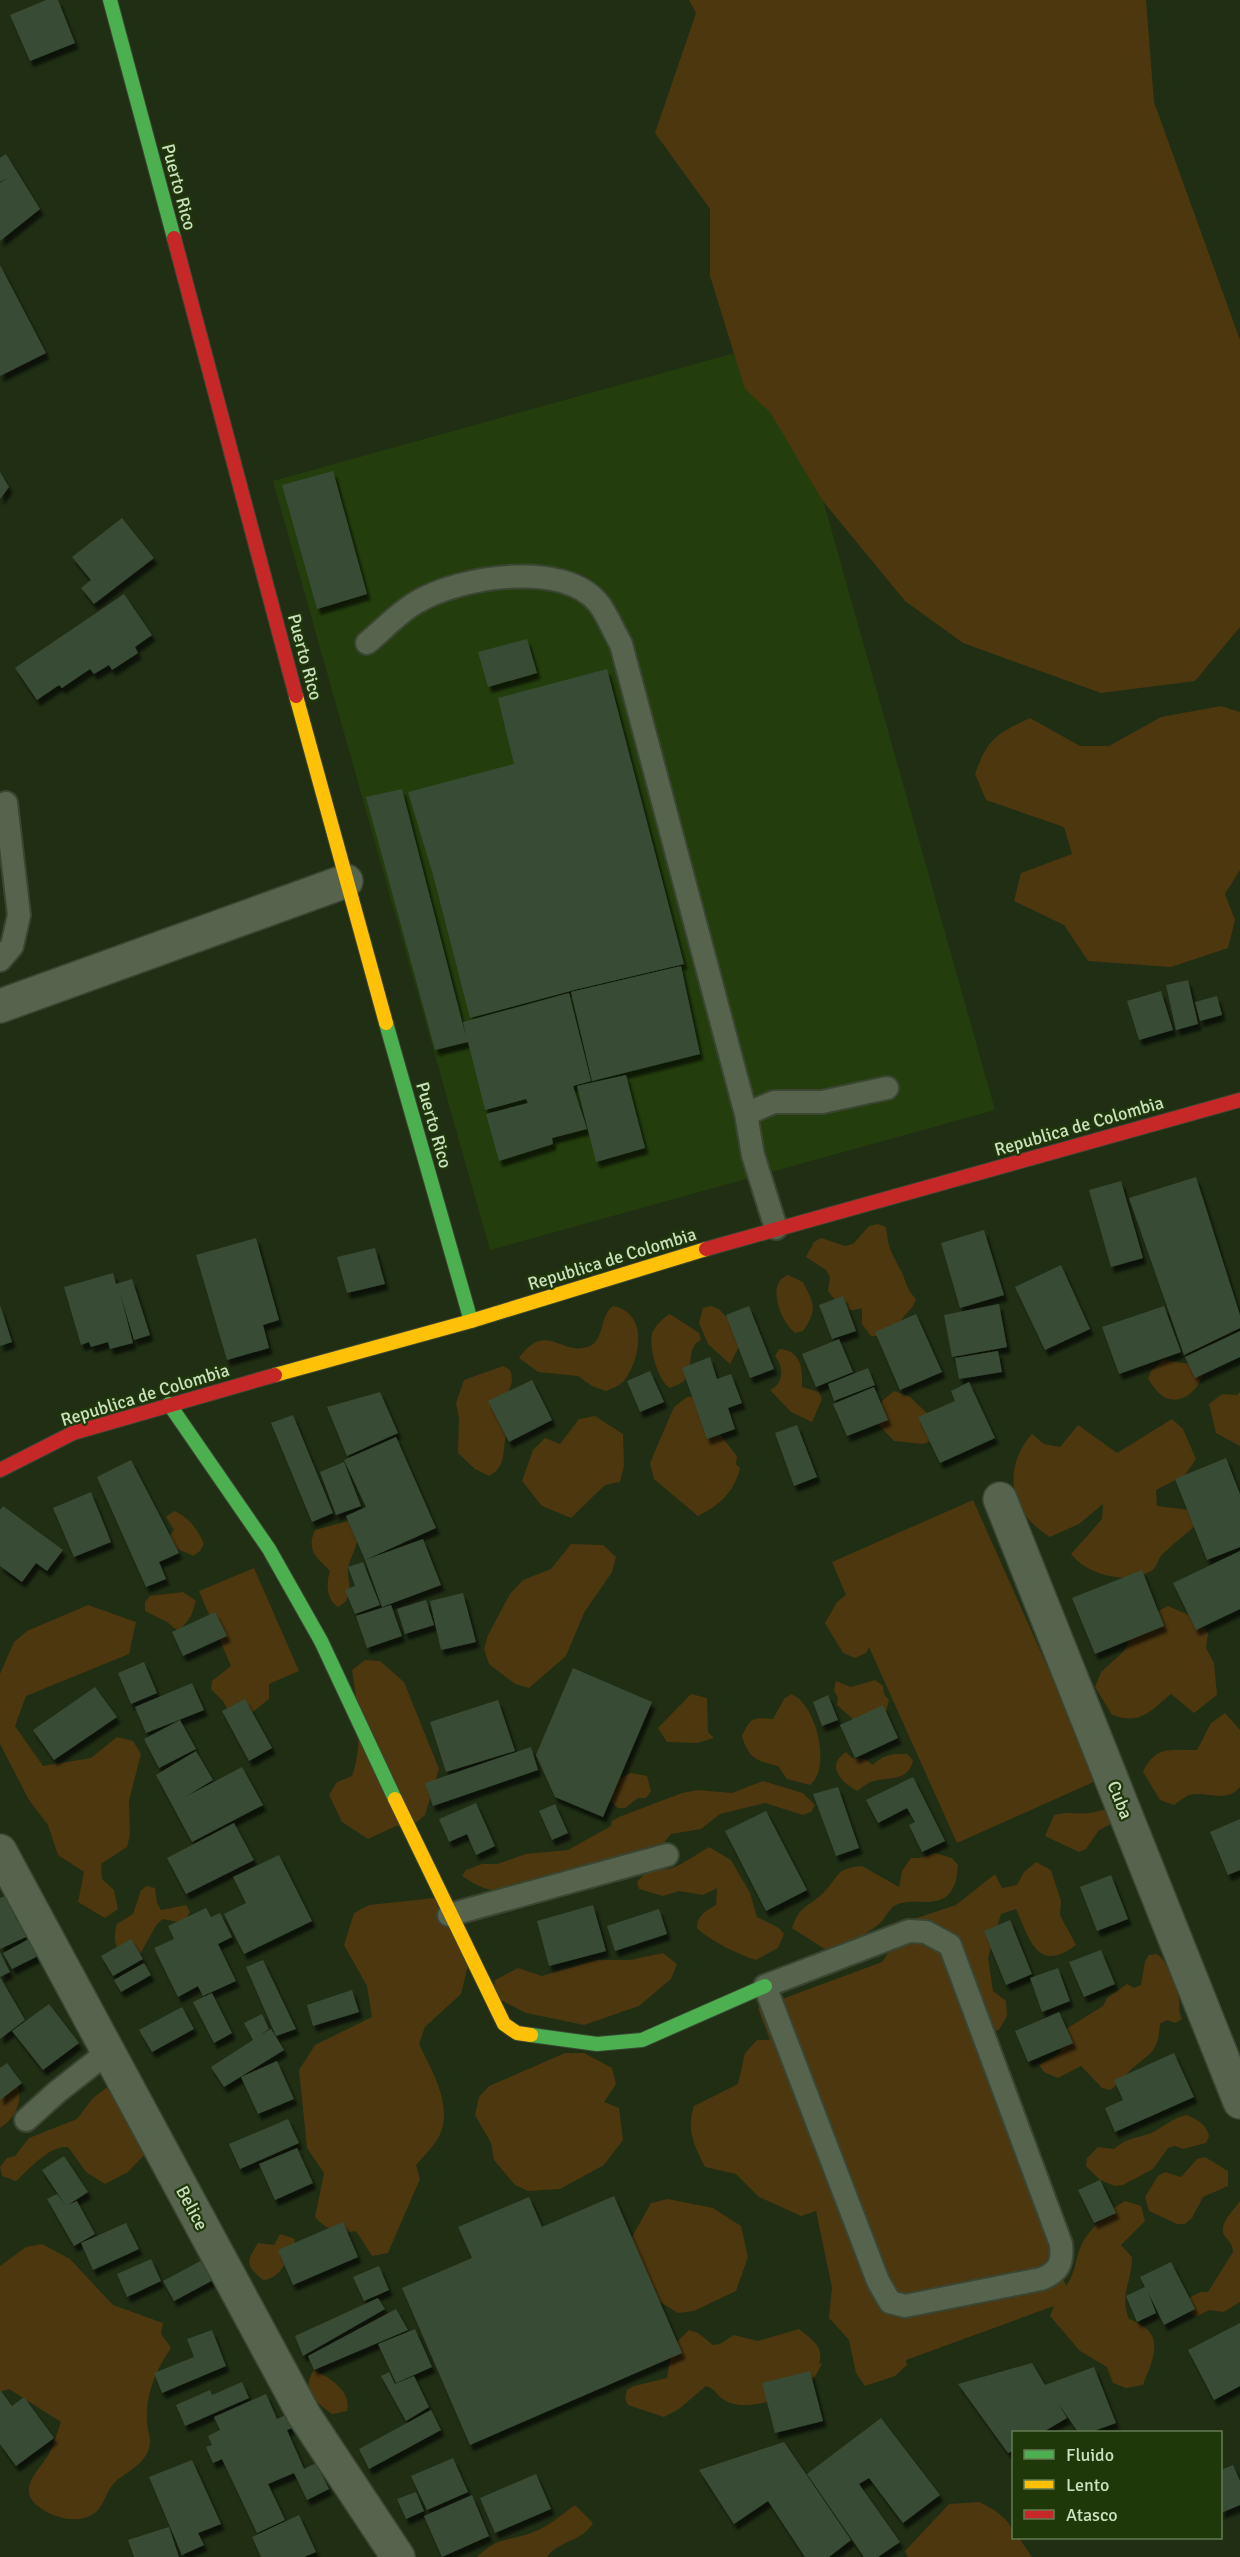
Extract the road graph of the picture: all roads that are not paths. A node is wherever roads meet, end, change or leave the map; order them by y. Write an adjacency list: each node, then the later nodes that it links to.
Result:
1 (110, 0): 4 (street, Puerto Rico)
2 (367, 643): 9 (lane)
3 (6, 803): 5 (lane)
4 (346, 881): 6 (street); 11 (street, Puerto Rico)
5 (0, 960)
6 (4, 995)
7 (887, 1088): 9 (lane)
8 (1240, 1100): 10 (street, Republica de Colombia)
9 (746, 1114): 10 (lane)
10 (776, 1228): 11 (street, Republica de Colombia)
11 (471, 1321): 12 (street, Republica de Colombia)
12 (169, 1404): 13 (street, Republica de Colombia); 17 (street)
13 (0, 1470)
14 (1000, 1499): 20 (street, Cuba)
15 (0, 1851): 19 (street, Belice)
16 (667, 1855): 17 (lane)
17 (449, 1915): 18 (street)
18 (765, 1986): 18 (lane)
19 (108, 2052): 21 (lane); 22 (street, Belice)
20 (1240, 2102)
21 (26, 2120)
22 (398, 2557)

